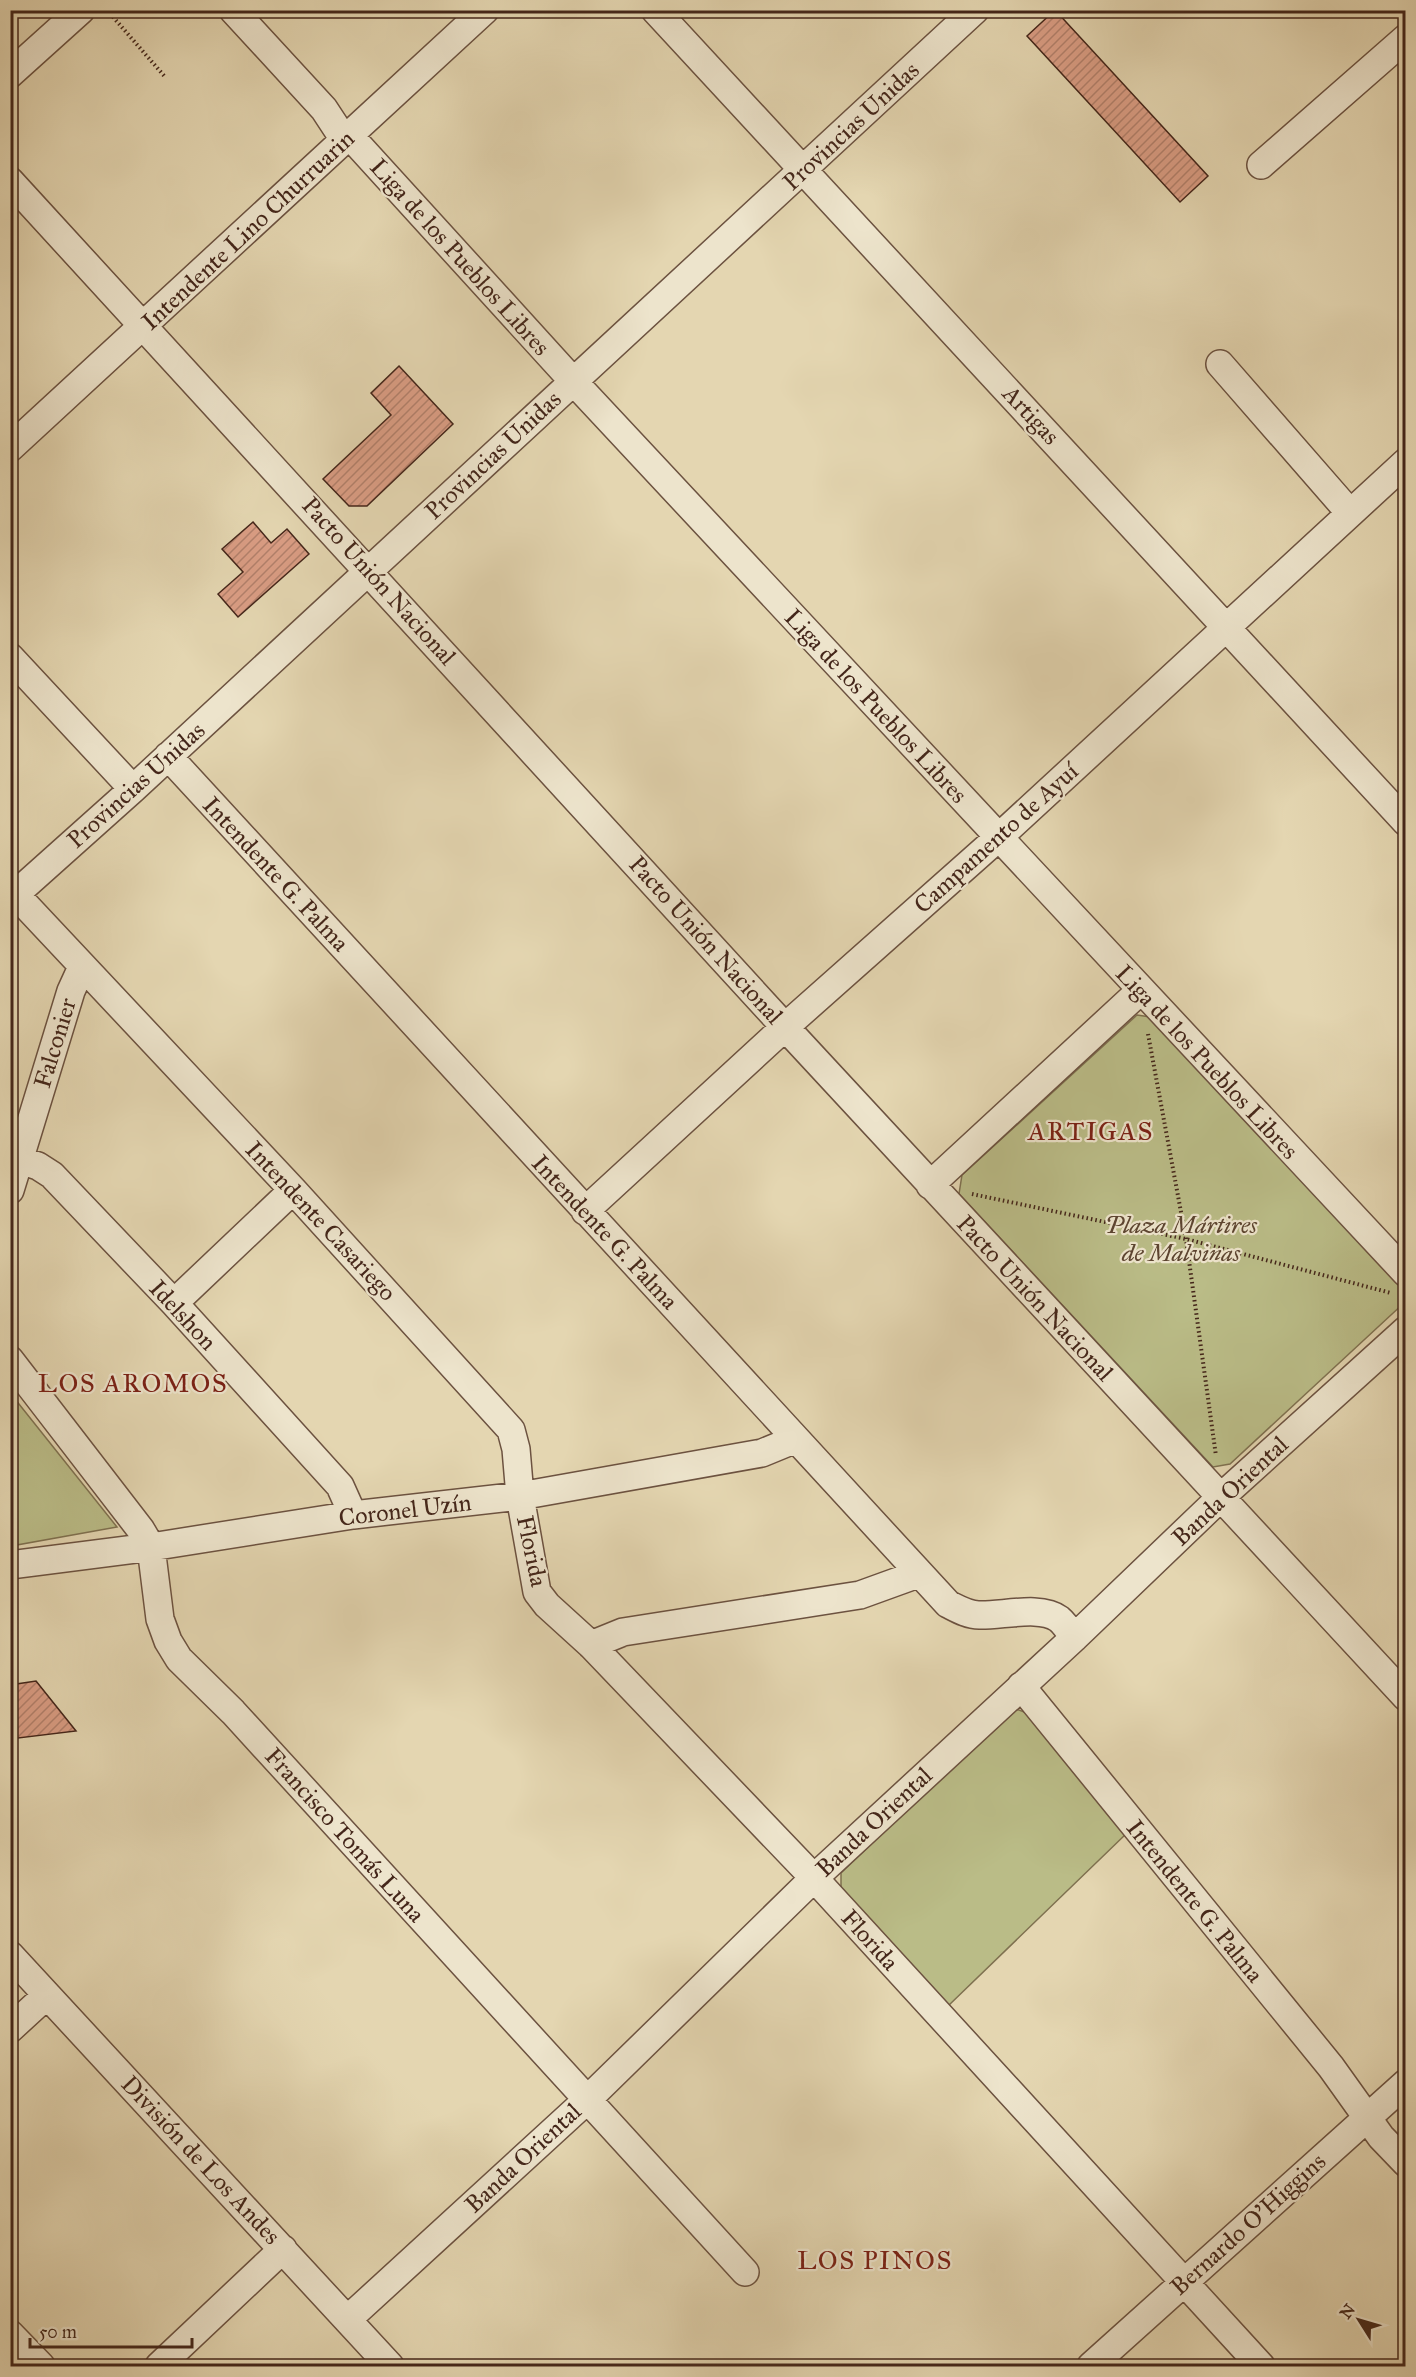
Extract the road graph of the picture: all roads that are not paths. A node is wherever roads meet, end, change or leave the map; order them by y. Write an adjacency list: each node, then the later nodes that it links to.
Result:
1 (81, 10): 7 (street)
2 (233, 10): 8 (street, Liga de los Pueblos Libres)
3 (485, 10): 8 (street, Intendente Lino Churruarin)
4 (656, 10): 10 (street, Artigas)
5 (975, 10): 10 (street, Provincias Unidas)
6 (1406, 38): 9 (street)
7 (10, 74)
8 (348, 139): 12 (street, Intendente Lino Churruarin); 14 (street, Liga de los Pueblos Libres)
9 (1261, 165)
10 (804, 170): 14 (street, Provincias Unidas); 19 (street, Artigas)
11 (10, 181): 12 (street, Pacto Unión Nacional)
12 (144, 325): 15 (street, Intendente Lino Churruarin); 18 (street, Pacto Unión Nacional)
13 (1220, 364): 17 (street)
14 (573, 381): 18 (street, Provincias Unidas); 24 (street, Liga de los Pueblos Libres)
15 (10, 448)
16 (1406, 462): 17 (street, Campamento de Ayuí)
17 (1350, 513): 19 (street, Campamento de Ayuí)
18 (369, 571): 21 (street, Provincias Unidas); 28 (street, Pacto Unión Nacional)
19 (1228, 627): 23 (street, Artigas); 24 (street, Campamento de Ayuí)
20 (10, 657): 22 (street)
21 (168, 756): 22 (street, Provincias Unidas); 33 (street, Intendente G. Palma)
22 (133, 789): 25 (street, Provincias Unidas)
23 (1406, 822)
24 (999, 837): 27 (street, Liga de los Pueblos Libres); 28 (street, Campamento de Ayuí)
25 (13, 897): 26 (street)
26 (82, 967): 29 (street, Falconier); 32 (street, Intendente Casariego)
27 (1140, 991): 30 (street); 34 (street, Liga de los Pueblos Libres)
28 (785, 1027): 30 (street, Pacto Unión Nacional); 33 (street, Campamento de Ayuí)
29 (15, 1162): 31 (street, Falconier); 35 (street, Idelshon)
30 (930, 1185): 40 (street, Pacto Unión Nacional)
31 (10, 1190)
32 (293, 1190): 35 (street); 39 (street, Intendente Casariego)
33 (585, 1211): 38 (street, Intendente G. Palma)
34 (1400, 1283)
35 (174, 1303): 41 (street, Idelshon)
36 (1406, 1330): 40 (street, Banda Oriental)
37 (10, 1360): 42 (street, Francisco Tomás Luna)
38 (796, 1439): 39 (street, Coronel Uzín); 44 (street, Intendente G. Palma)
39 (520, 1496): 41 (street, Coronel Uzín); 46 (street, Florida)
40 (1220, 1498): 45 (street, Banda Oriental); 48 (street, Pacto Unión Nacional)
41 (353, 1515): 42 (street, Coronel Uzín)
42 (151, 1547): 43 (street, Coronel Uzín); 54 (street, Francisco Tomás Luna)
43 (10, 1565)
44 (918, 1574): 45 (street, Intendente G. Palma); 46 (street)
45 (1074, 1638): 47 (street, Banda Oriental)
46 (591, 1645): 49 (street, Florida)
47 (1021, 1686): 49 (street, Banda Oriental); 55 (street, Intendente G. Palma)
48 (1406, 1697)
49 (814, 1878): 54 (street, Banda Oriental); 59 (street, Florida)
50 (10, 1954): 51 (street, División de Los Andes)
51 (47, 1995): 52 (street); 57 (street, División de Los Andes)
52 (10, 2029)
53 (1406, 2083): 55 (street, Bernardo O'Higgins)
54 (587, 2100): 58 (street, Francisco Tomás Luna); 60 (street, Banda Oriental)
55 (1367, 2117): 56 (street, Intendente G. Palma); 59 (street, Bernardo O'Higgins)
56 (1406, 2163)
57 (283, 2248): 60 (street, División de Los Andes); 63 (street)
58 (745, 2272)
59 (1183, 2282): 65 (street, Bernardo O'Higgins); 66 (street, Florida)
60 (348, 2319): 64 (street, División de Los Andes)
61 (10, 2334): 62 (street)
62 (41, 2367)
63 (159, 2367)
64 (390, 2367)
65 (1091, 2367)
66 (1261, 2367)

